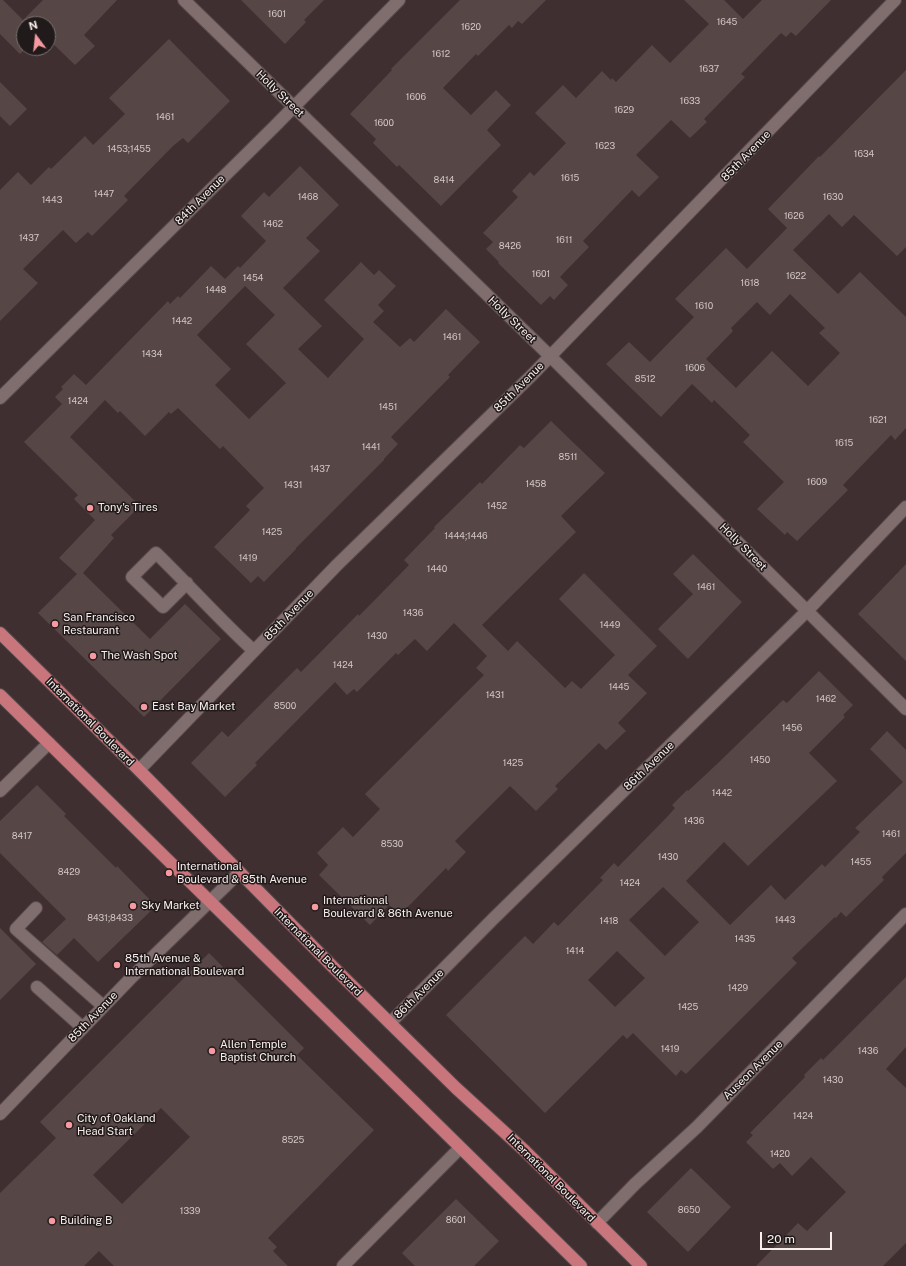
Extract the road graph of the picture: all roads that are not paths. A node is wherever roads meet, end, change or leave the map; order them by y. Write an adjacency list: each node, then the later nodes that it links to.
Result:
1 (184, 0): 4 (street, Holly Street)
2 (399, 0): 4 (street, 84th Avenue)
3 (895, 0): 5 (street, 85th Avenue)
4 (293, 107): 5 (street, Holly Street); 6 (street, 84th Avenue)
5 (550, 356): 9 (street, Holly Street); 11 (street, 85th Avenue)
6 (0, 398)
7 (906, 507): 9 (street, 86th Avenue)
8 (187, 583): 8 (street); 11 (street)
9 (807, 611): 13 (street, Holly Street); 23 (street, 86th Avenue)
10 (0, 633): 15 (main road, International Boulevard)
11 (254, 651): 15 (street, 85th Avenue)
12 (0, 695): 14 (main road)
13 (906, 710)
14 (48, 743): 16 (street); 18 (main road)
15 (139, 770): 17 (main road, International Boulevard)
16 (0, 790)
17 (239, 873): 18 (street, 85th Avenue); 23 (main road, International Boulevard)
18 (210, 901): 22 (street, 85th Avenue); 26 (main road)
19 (36, 908): 22 (street)
20 (906, 914): 27 (street, Auseon Avenue)
21 (37, 987): 24 (street)
22 (103, 1006): 24 (street, 85th Avenue)
23 (390, 1023): 27 (main road, International Boulevard)
24 (82, 1028): 25 (street, 85th Avenue)
25 (0, 1114)
26 (460, 1148): 28 (street); 29 (main road)
27 (597, 1223): 30 (main road, International Boulevard)
28 (344, 1266)
29 (581, 1266)
30 (642, 1266)

